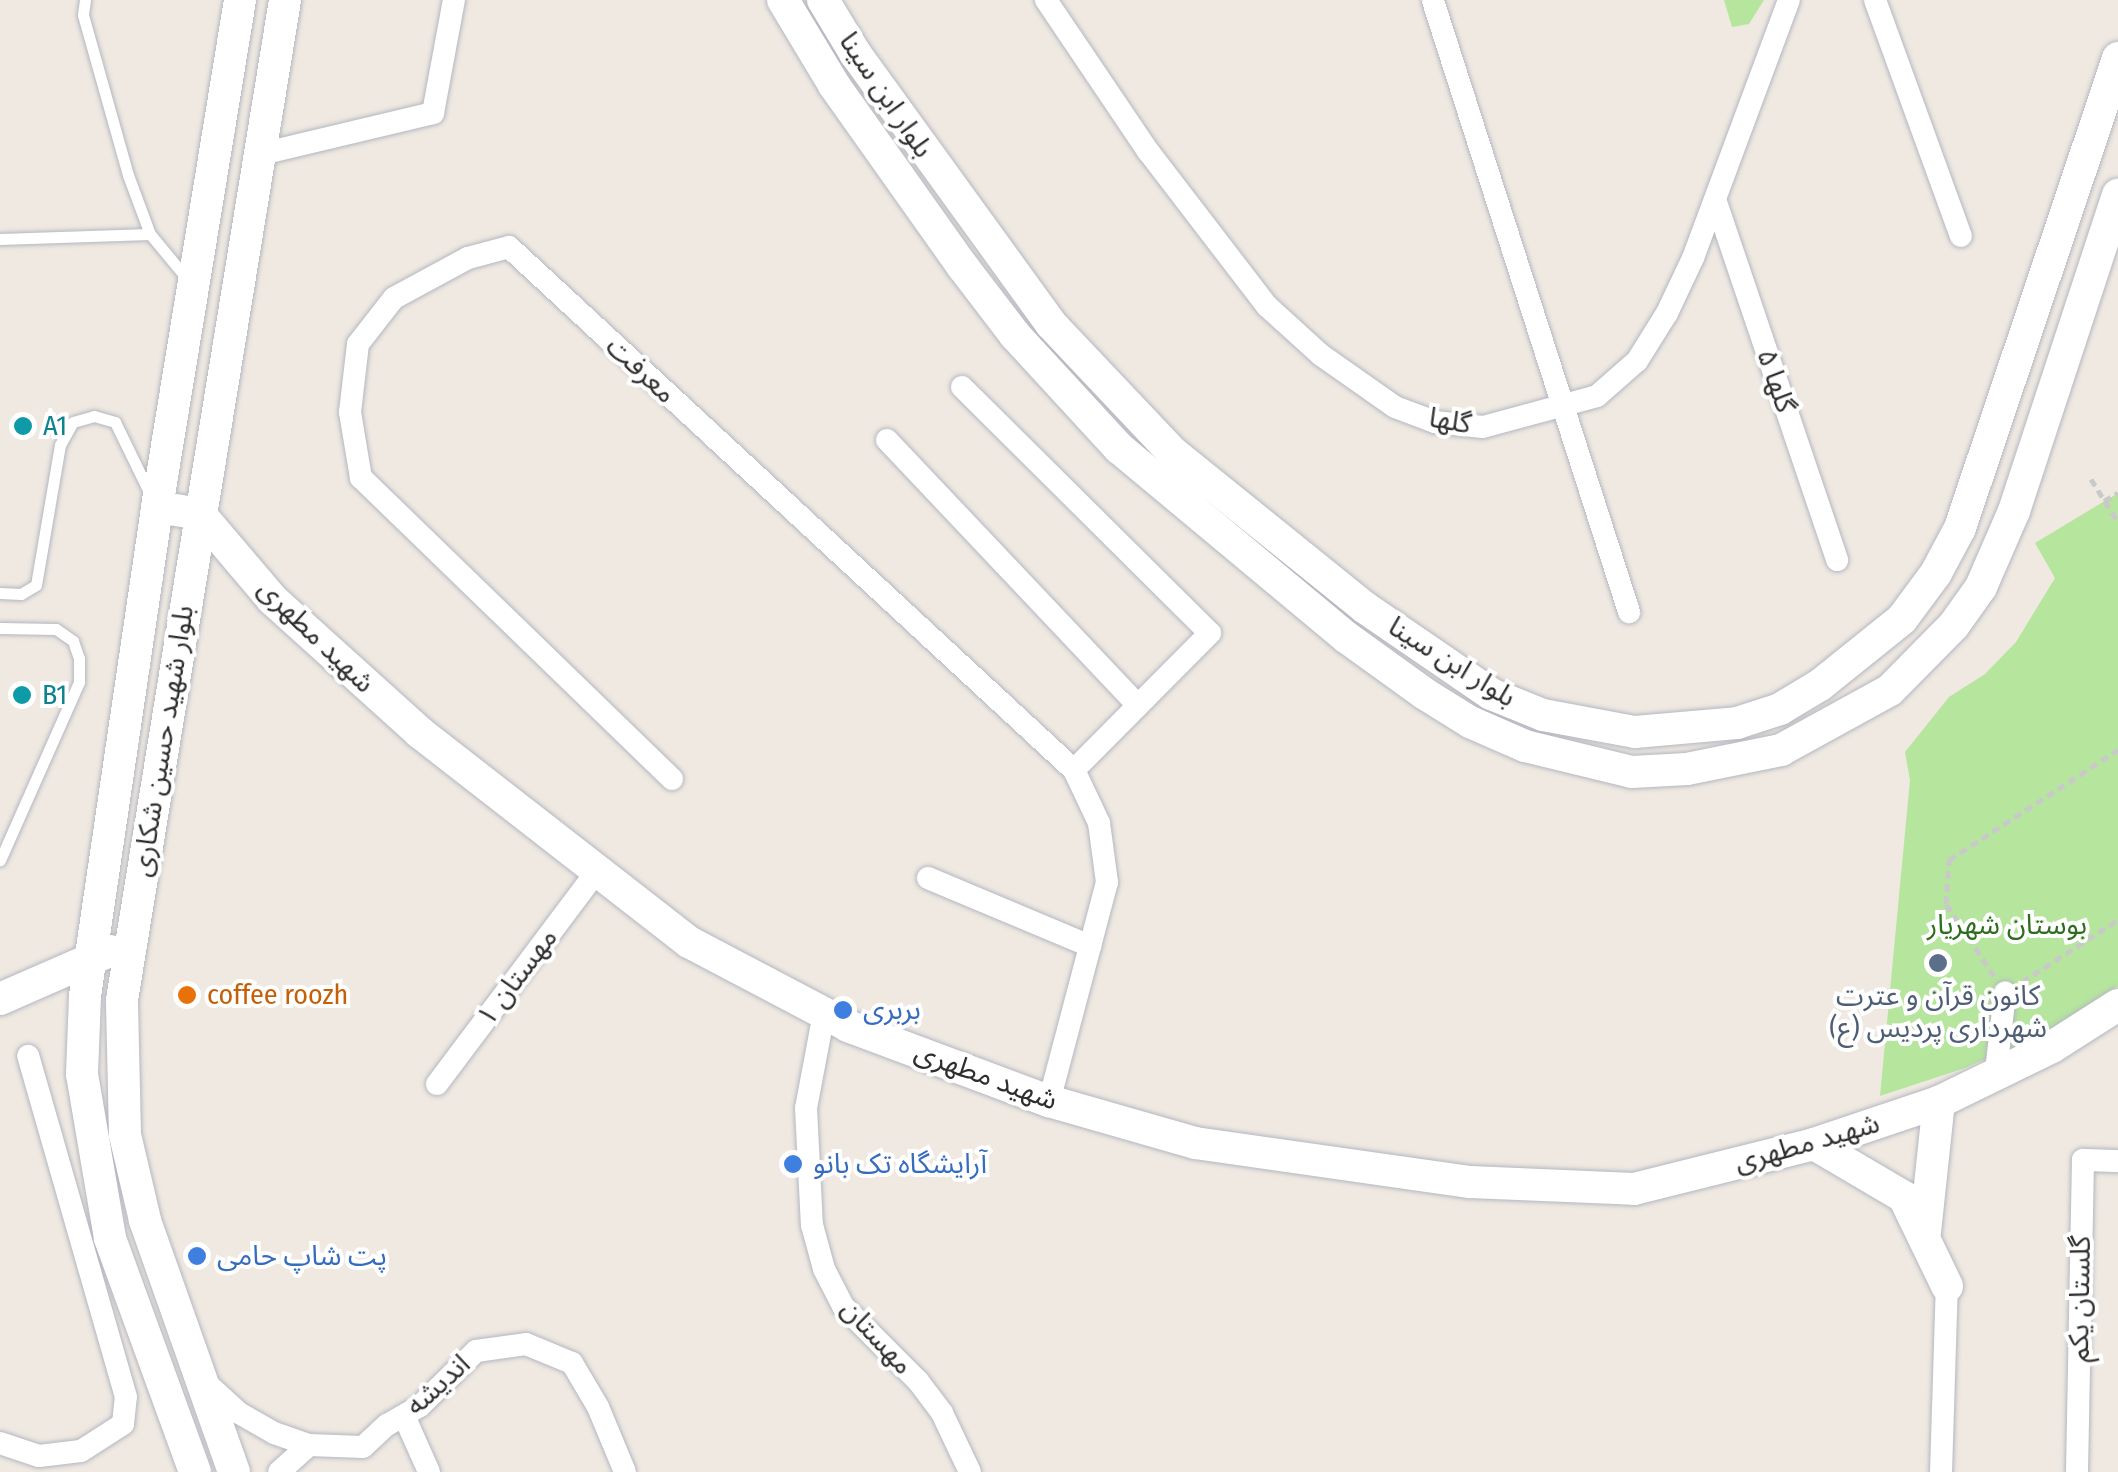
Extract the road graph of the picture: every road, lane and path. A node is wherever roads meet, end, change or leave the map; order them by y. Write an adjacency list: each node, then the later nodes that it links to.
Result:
1 (74, 0): 12 (lane)
2 (85, 0): 12 (lane)
3 (240, 0): 20 (main road, بلوار شهید حسین شکاری)
4 (286, 0): 14 (main road, بلوار شهید حسین شکاری)
5 (454, 0): 14 (street)
6 (784, 0): 15 (main road, بلوار ابن سینا)
7 (823, 0): 13 (main road, بلوار ابن سینا)
8 (1046, 0): 22 (street, گلها)
9 (1790, 0): 16 (street, گلها)
10 (1875, 0): 18 (street)
11 (1432, 1): 22 (street)
12 (83, 15): 17 (lane)
13 (2118, 58)
14 (256, 155): 28 (main road, بلوار شهید حسین شکاری)
15 (2118, 195)
16 (1716, 202): 22 (street, گلها); 30 (street, گلها ۵)
17 (150, 234): 19 (lane); 20 (lane)
18 (1962, 236)
19 (0, 238)
20 (192, 284): 27 (main road, بلوار شهید حسین شکاری)
21 (962, 387): 34 (street)
22 (1560, 406): 32 (street)
23 (887, 440): 34 (street)
24 (2091, 480): 26 (path)
25 (2118, 492): 26 (path)
26 (2104, 500): 29 (path)
27 (156, 507): 28 (main road); 31 (lane); 44 (main road, بلوار شهید حسین شکاری)
28 (200, 514): 39 (main road, شهید مطهری); 42 (main road, بلوار شهید حسین شکاری)
29 (2118, 522)
30 (1837, 560)
31 (0, 593)
32 (1629, 612)
33 (0, 628): 38 (lane)
34 (1138, 705): 36 (street)
35 (2118, 750): 45 (path)
36 (1074, 770): 37 (street, معرفت); 43 (street, معرفت)
37 (672, 778)
38 (0, 860)
39 (598, 871): 48 (main road, شهید مطهری); 51 (street, مهستان ۱)
40 (928, 878): 43 (street)
41 (2118, 920): 45 (path)
42 (129, 946): 44 (main road); 58 (main road, بلوار شهید حسین شکاری)
43 (1090, 946): 52 (street, معرفت)
44 (94, 955): 46 (main road); 62 (main road, بلوار شهید حسین شکاری)
45 (2005, 993): 50 (street)
46 (0, 999)
47 (2118, 1005): 50 (main road, شهید مطهری)
48 (824, 1013): 52 (main road, شهید مطهری); 67 (street, مهستان)
49 (28, 1056): 60 (street)
50 (1996, 1071): 53 (main road, شهید مطهری)
51 (437, 1084)
52 (1049, 1100): 54 (main road, شهید مطهری)
53 (1939, 1102): 54 (main road, شهید مطهری); 56 (main road)
54 (1814, 1144): 56 (main road)
55 (2118, 1161): 69 (street, گلستان یکم)
56 (1925, 1232): 57 (main road)
57 (1947, 1286): 68 (street)
58 (202, 1379): 61 (street, اندیشه); 63 (main road, بلوار شهید حسین شکاری)
59 (404, 1418): 61 (street, اندیشه); 65 (street); 66 (street, اندیشه)
60 (0, 1443)
61 (309, 1445): 64 (street)
62 (195, 1472)
63 (234, 1472)
64 (279, 1472)
65 (429, 1472)
66 (624, 1472)
67 (970, 1472)
68 (1941, 1472)
69 (2077, 1472)

